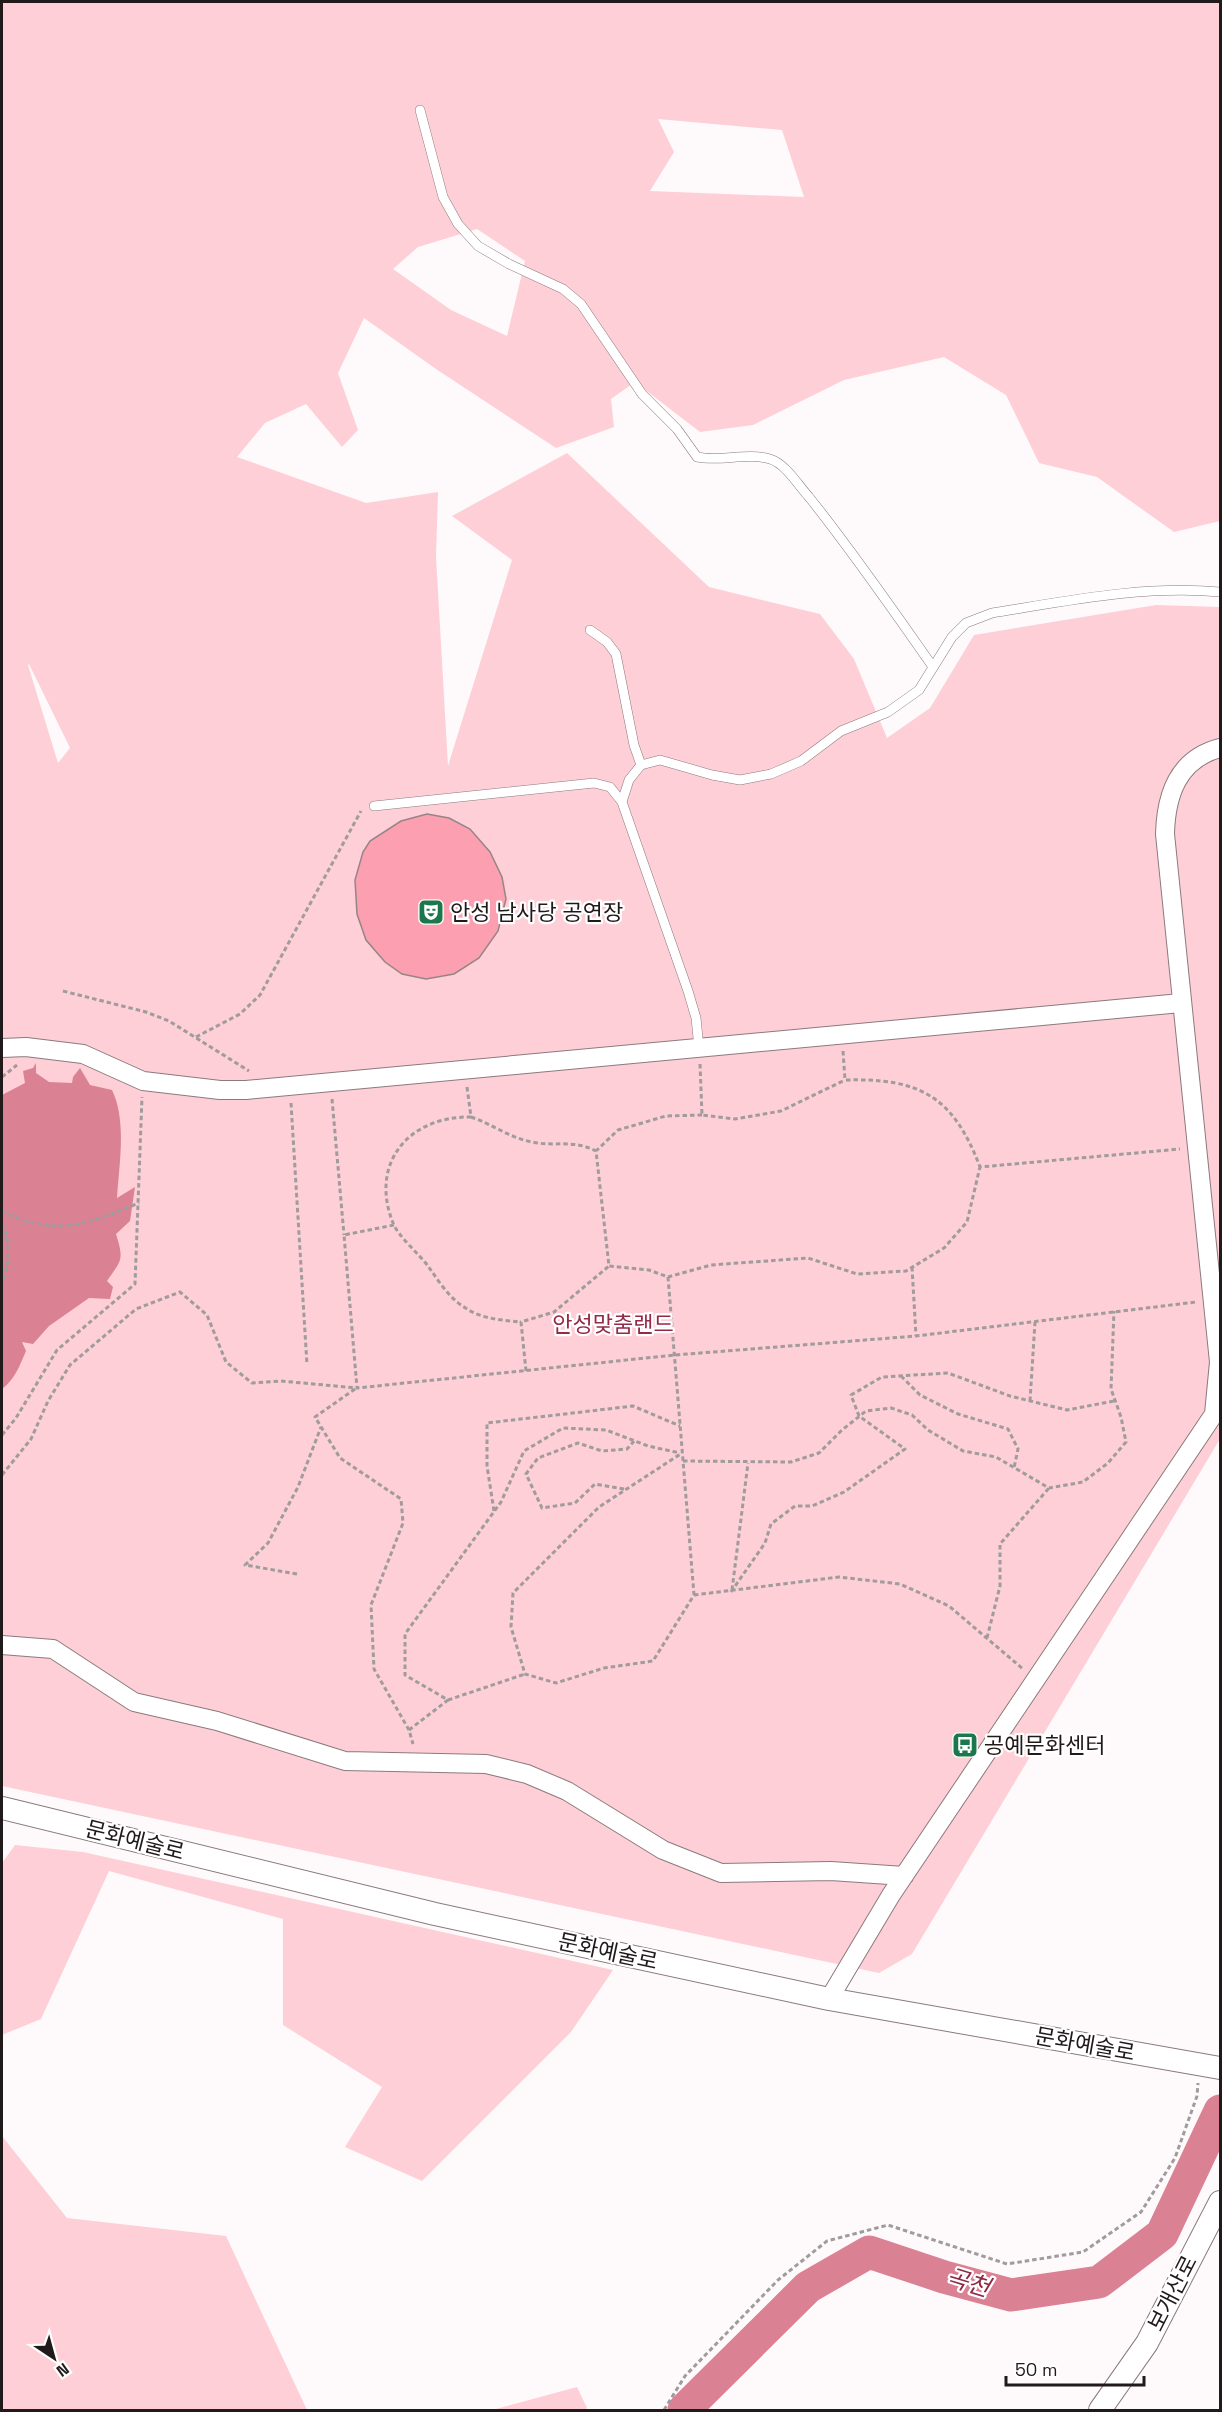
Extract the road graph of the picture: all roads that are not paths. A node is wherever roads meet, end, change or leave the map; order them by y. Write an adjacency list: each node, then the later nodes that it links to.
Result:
1 (420, 110): 4 (lane)
2 (1221, 592): 4 (lane)
3 (590, 630): 6 (lane)
4 (933, 667): 6 (lane)
5 (1221, 748): 9 (street)
6 (641, 765): 7 (lane)
7 (622, 802): 8 (lane); 11 (lane)
8 (374, 807)
9 (1181, 1003): 11 (street); 14 (street)
10 (2, 1047): 11 (street)
11 (699, 1048)
12 (2, 1645): 14 (street)
13 (2, 1808): 15 (street, 문화예술로)
14 (904, 1876): 15 (street)
15 (829, 1999): 16 (street, 문화예술로)
16 (1212, 2067)
17 (1221, 2202): 18 (street, 보개산로)
18 (1100, 2410)

